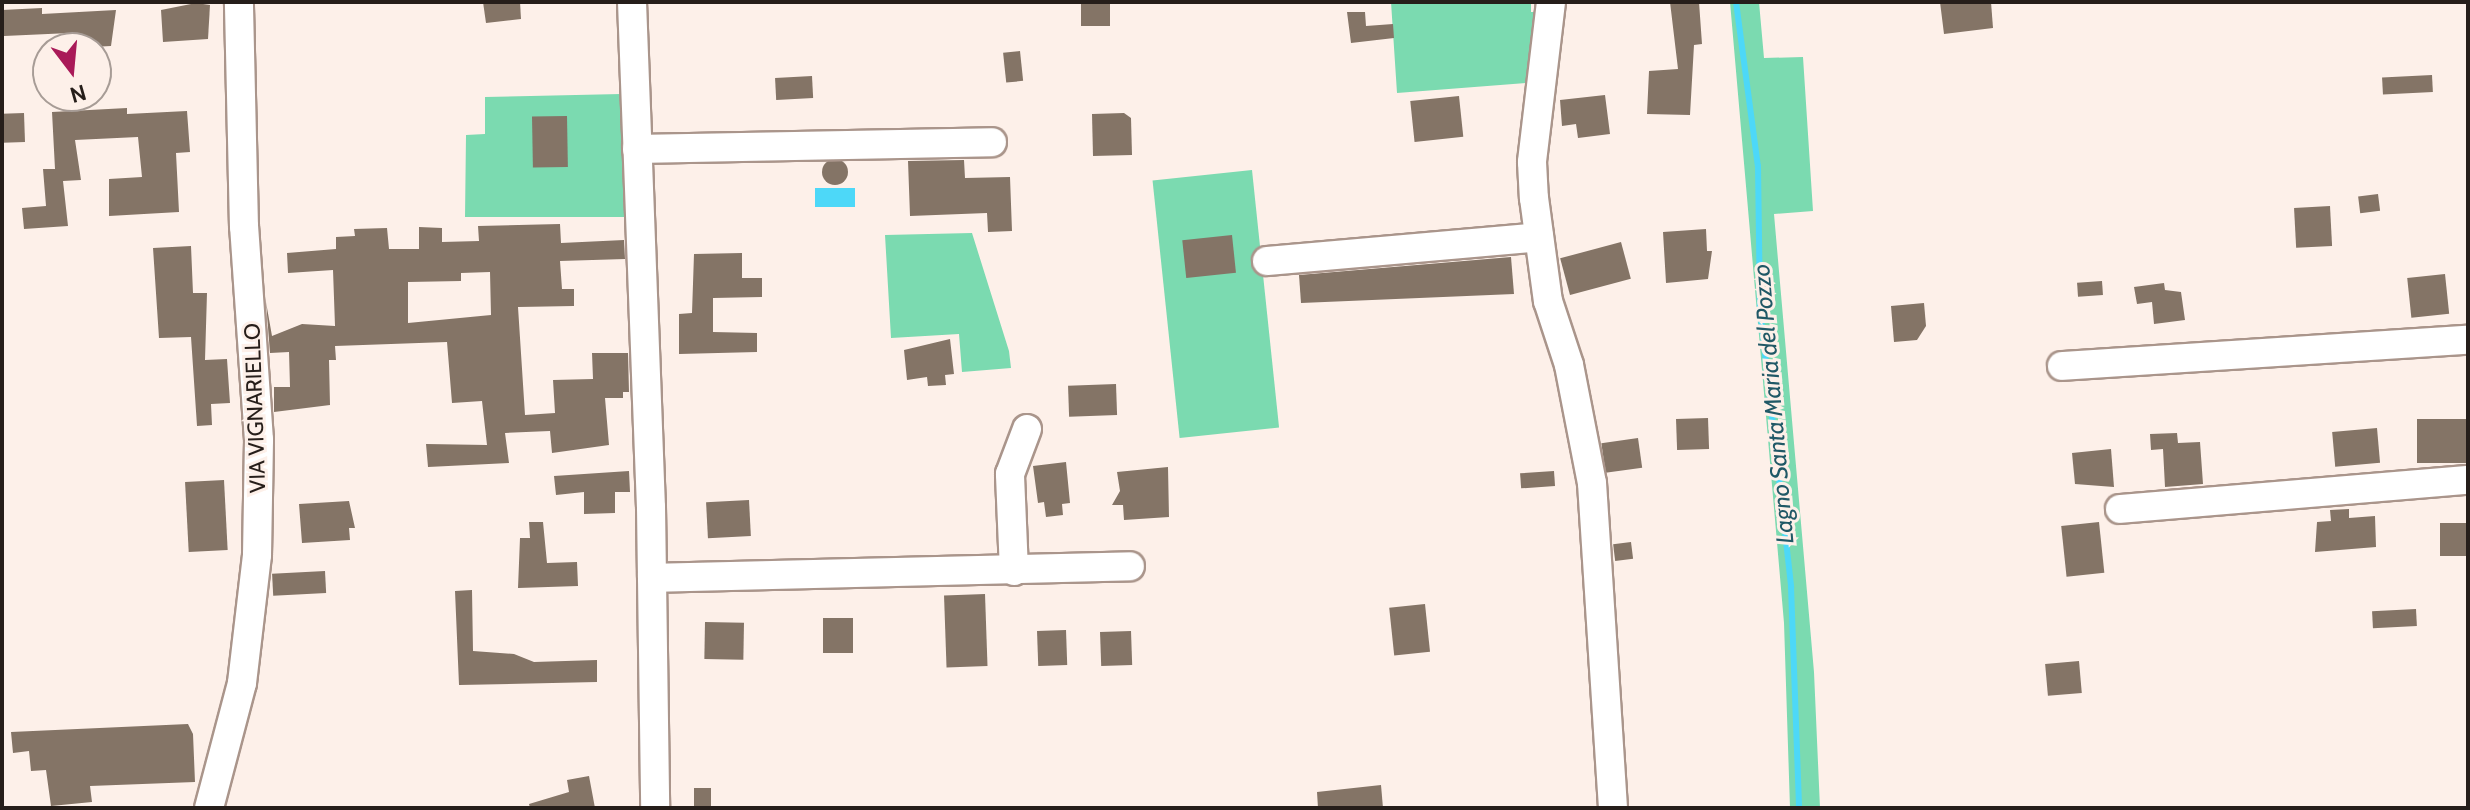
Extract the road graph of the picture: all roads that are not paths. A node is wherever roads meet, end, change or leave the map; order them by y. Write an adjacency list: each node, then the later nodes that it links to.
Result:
1 (239, 2): 16 (street, VIA VIGNARIELLO)
2 (632, 2): 5 (street)
3 (1551, 2): 6 (street)
4 (992, 142): 5 (street)
5 (637, 149): 15 (street)
6 (1539, 237): 7 (street); 18 (street)
7 (1267, 261)
8 (2468, 340): 9 (street)
9 (2062, 366)
10 (1027, 429): 14 (street)
11 (2468, 480): 12 (street)
12 (2120, 509)
13 (1130, 566): 14 (street)
14 (1014, 571): 15 (street)
15 (652, 578): 17 (street)
16 (209, 808)
17 (655, 808)
18 (1613, 808)

